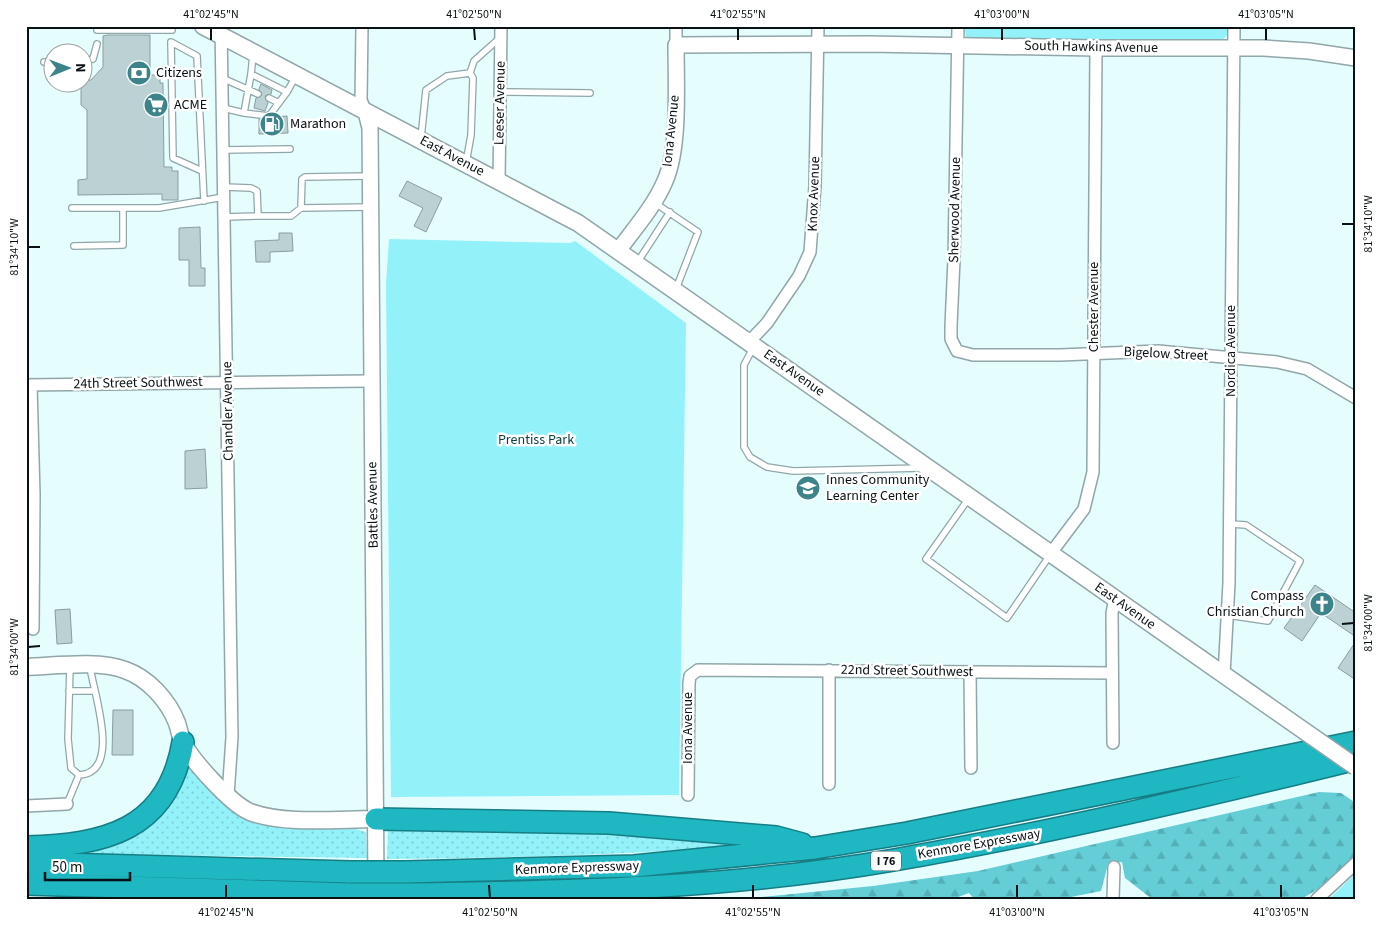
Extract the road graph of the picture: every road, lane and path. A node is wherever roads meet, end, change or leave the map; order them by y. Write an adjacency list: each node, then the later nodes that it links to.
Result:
1 (203, 26): 9 (main road, East Avenue)
2 (362, 26): 33 (street)
3 (676, 26): 13 (street, Iona Avenue)
4 (818, 26): 14 (street, Knox Avenue)
5 (958, 26): 15 (street, Sherwood Avenue)
6 (1234, 26): 17 (street, Nordica Avenue)
7 (172, 28): 8 (lane); 11 (lane)
8 (98, 30)
9 (221, 31): 18 (main road, East Avenue); 24 (street, Chandler Avenue)
10 (501, 32): 21 (lane); 27 (street, Leeser Avenue)
11 (170, 42): 39 (lane); 39 (lane)
12 (97, 44): 20 (lane)
13 (676, 45): 14 (street, South Hawkins Avenue); 44 (street, Iona Avenue)
14 (817, 45): 15 (street, South Hawkins Avenue); 56 (street, Knox Avenue)
15 (958, 45): 16 (street, South Hawkins Avenue); 57 (street, Sherwood Avenue)
16 (1096, 48): 17 (street, South Hawkins Avenue); 58 (street, Chester Avenue)
17 (1233, 48): 19 (street, South Hawkins Avenue); 59 (street, Nordica Avenue)
18 (253, 53): 22 (lane); 23 (main road, East Avenue)
19 (1356, 58)
20 (92, 59)
21 (470, 73): 35 (lane); 38 (lane)
22 (251, 74): 25 (lane); 26 (lane)
23 (296, 76): 26 (lane); 33 (main road, East Avenue)
24 (222, 78): 25 (lane); 32 (street, Chandler Avenue)
25 (248, 90): 29 (lane); 34 (lane)
26 (287, 92): 31 (lane)
27 (500, 92): 28 (lane); 41 (street, Leeser Avenue)
28 (590, 93)
29 (258, 94)
30 (269, 98): 31 (lane)
31 (279, 103): 34 (lane)
32 (223, 108): 34 (lane); 36 (street, Chandler Avenue)
33 (366, 112): 35 (main road, East Avenue); 40 (street, Battles Avenue)
34 (244, 113)
35 (421, 140): 38 (main road, East Avenue)
36 (223, 150): 37 (lane); 42 (street, Chandler Avenue)
37 (290, 150)
38 (466, 163): 41 (main road, East Avenue)
39 (202, 171): 43 (lane)
40 (370, 176): 45 (street, Battles Avenue); 48 (lane)
41 (499, 181): 53 (main road, East Avenue)
42 (224, 192): 43 (lane); 50 (lane); 51 (street, Chandler Avenue)
43 (204, 201): 47 (lane)
44 (653, 201): 49 (lane); 53 (street, Iona Avenue)
45 (370, 207): 48 (lane); 60 (street, Battles Avenue)
46 (72, 208): 47 (lane)
47 (123, 208): 52 (lane)
48 (301, 208): 50 (lane)
49 (670, 212): 54 (lane); 55 (lane)
50 (258, 216): 51 (lane)
51 (225, 217): 61 (street, Chandler Avenue)
52 (74, 246)
53 (618, 251): 54 (main road, East Avenue)
54 (636, 264): 55 (main road, East Avenue)
55 (675, 292): 56 (main road, East Avenue)
56 (752, 344): 64 (main road, East Avenue); 64 (lane)
57 (998, 354): 58 (street, Bigelow Street)
58 (1094, 354): 59 (street, Bigelow Street); 67 (street, Chester Avenue)
59 (1232, 358): 63 (street, Bigelow Street); 66 (street, Nordica Avenue)
60 (370, 381): 61 (street, 24th Street Southwest); 93 (street, Battles Avenue)
61 (228, 382): 62 (street, 24th Street Southwest); 90 (street, Chandler Avenue)
62 (28, 385): 70 (street)
63 (1356, 398)
64 (929, 467): 65 (main road, East Avenue)
65 (970, 496): 67 (main road, East Avenue); 67 (lane)
66 (1230, 524): 69 (street, Nordica Avenue); 69 (lane)
67 (1051, 553): 68 (main road, East Avenue)
68 (1114, 598): 77 (street); 78 (main road, East Avenue)
69 (1227, 615): 78 (street, Nordica Avenue)
70 (33, 629)
71 (70, 666): 72 (main road); 73 (main road); 79 (lane)
72 (90, 666): 80 (lane); 81 (main road)
73 (26, 667)
74 (702, 670): 75 (street, 22nd Street Southwest); 89 (street, Iona Avenue)
75 (830, 670): 76 (street, 22nd Street Southwest); 88 (street)
76 (970, 672): 77 (street, 22nd Street Southwest); 86 (street)
77 (1112, 673): 83 (street)
78 (1224, 675): 85 (main road, East Avenue, bridge)
79 (69, 691): 80 (lane); 87 (lane)
80 (95, 691): 87 (lane)
81 (183, 742): 90 (main road); 94 (highway)
82 (1356, 742): 95 (highway, Kenmore Expressway / I 76)
83 (1113, 743)
84 (1356, 759): 100 (highway, Kenmore Expressway / I 76, bridge)
85 (1356, 767)
86 (971, 768)
87 (80, 775): 91 (lane)
88 (829, 784)
89 (688, 795)
90 (228, 796): 93 (main road)
91 (67, 804): 92 (street)
92 (26, 806)
93 (376, 819): 95 (highway); 102 (street, Battles Avenue)
94 (26, 847)
95 (815, 848): 96 (highway, Kenmore Expressway / I 76, bridge)
96 (26, 863)
97 (1356, 863): 104 (street)
98 (1114, 867): 103 (street)
99 (26, 884): 100 (highway, Kenmore Expressway / I 76)
100 (229, 889): 101 (highway)
101 (58, 899)
102 (376, 899)
103 (1113, 899)
104 (1317, 899)

